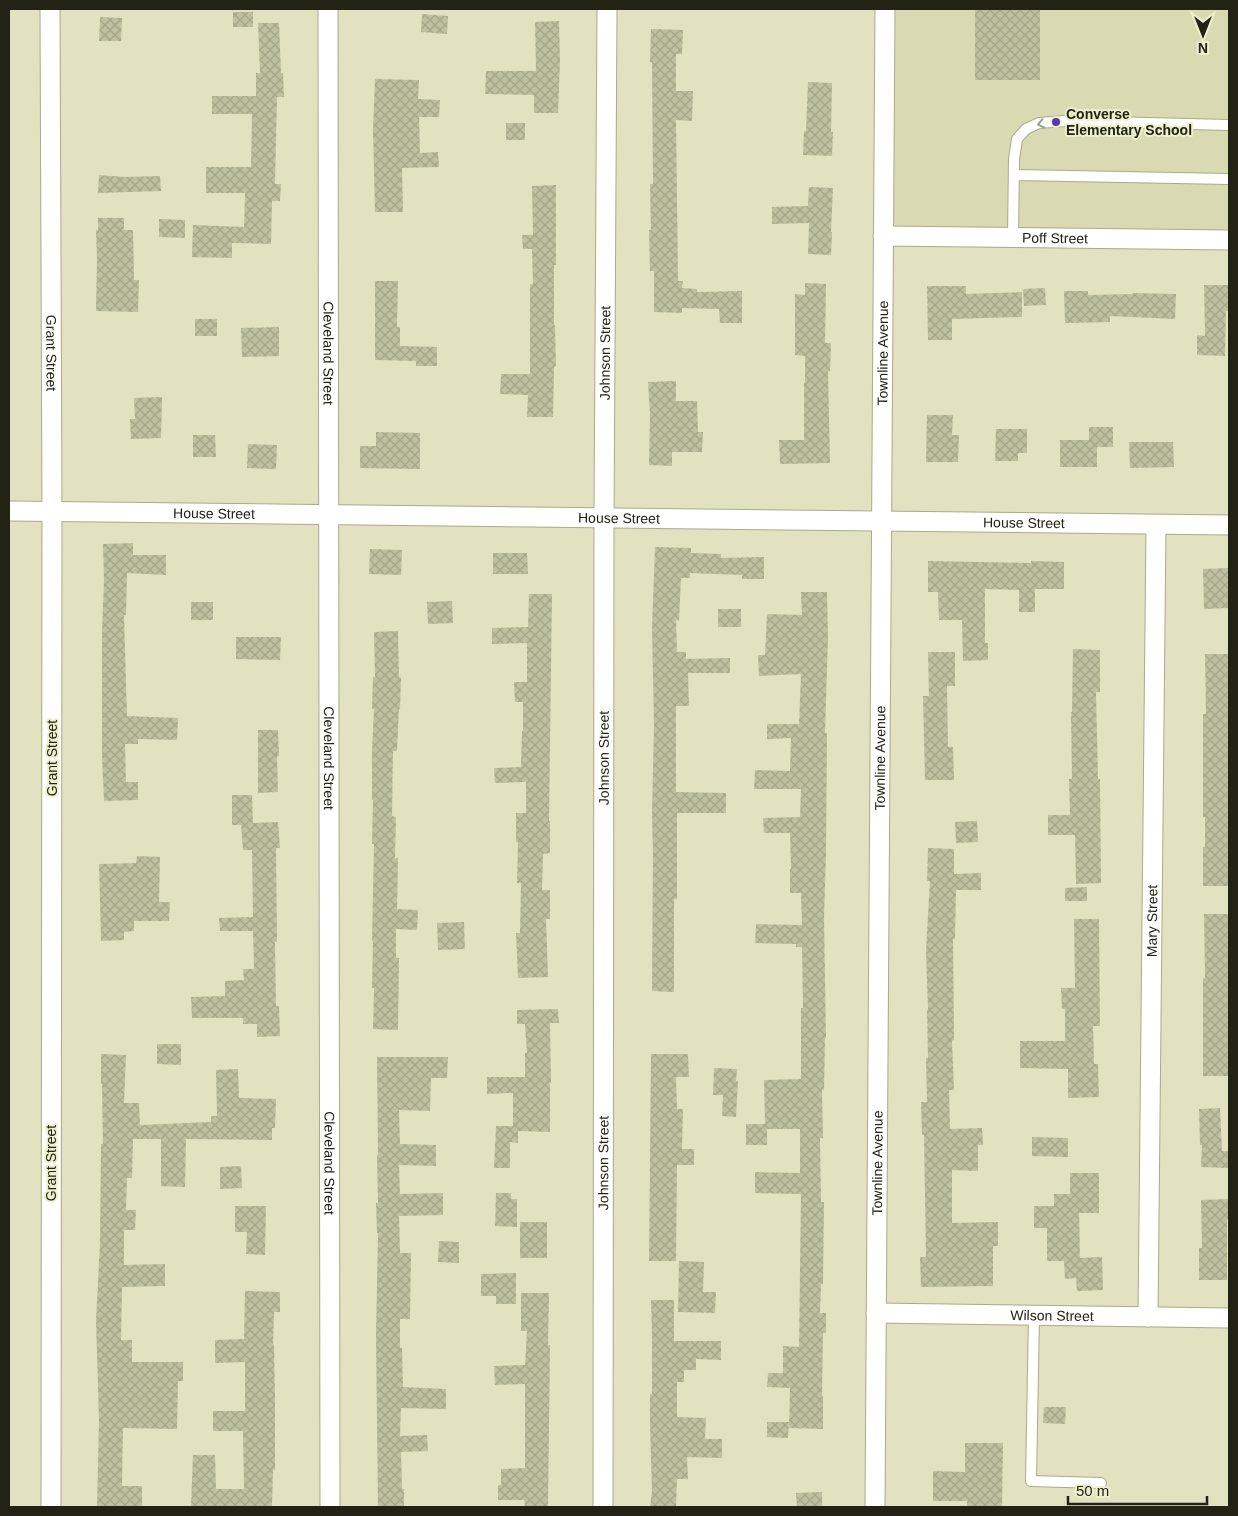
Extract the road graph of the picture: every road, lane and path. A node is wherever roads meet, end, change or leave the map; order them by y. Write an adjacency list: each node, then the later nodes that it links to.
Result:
1 (50, 9): 12 (street, Grant Street)
2 (328, 9): 13 (street, Cleveland Street)
3 (607, 9): 14 (street, Johnson Street)
4 (885, 9): 8 (street, Townline Avenue)
5 (1229, 125): 6 (lane, one-way to 6)
6 (1014, 175): 7 (lane); 9 (lane)
7 (1229, 179)
8 (883, 236): 9 (street, Poff Street); 15 (street, Townline Avenue)
9 (1013, 237): 10 (street, Poff Street)
10 (1229, 240)
11 (9, 511): 12 (street, House Street)
12 (52, 511): 13 (street, House Street); 23 (street, Grant Street)
13 (329, 515): 14 (street, House Street); 24 (street, Cleveland Street)
14 (604, 518): 15 (street, House Street); 25 (street, Johnson Street)
15 (882, 520): 16 (street, House Street); 18 (street, Townline Avenue)
16 (1156, 525): 17 (street, House Street); 20 (street, Mary Street)
17 (1229, 525)
18 (876, 1313): 19 (street, Wilson Street); 26 (street, Townline Avenue)
19 (1034, 1315): 20 (street, Wilson Street); 22 (lane)
20 (1148, 1317): 21 (street, Wilson Street)
21 (1229, 1318)
22 (1101, 1482)
23 (51, 1507)
24 (330, 1507)
25 (603, 1507)
26 (875, 1507)

